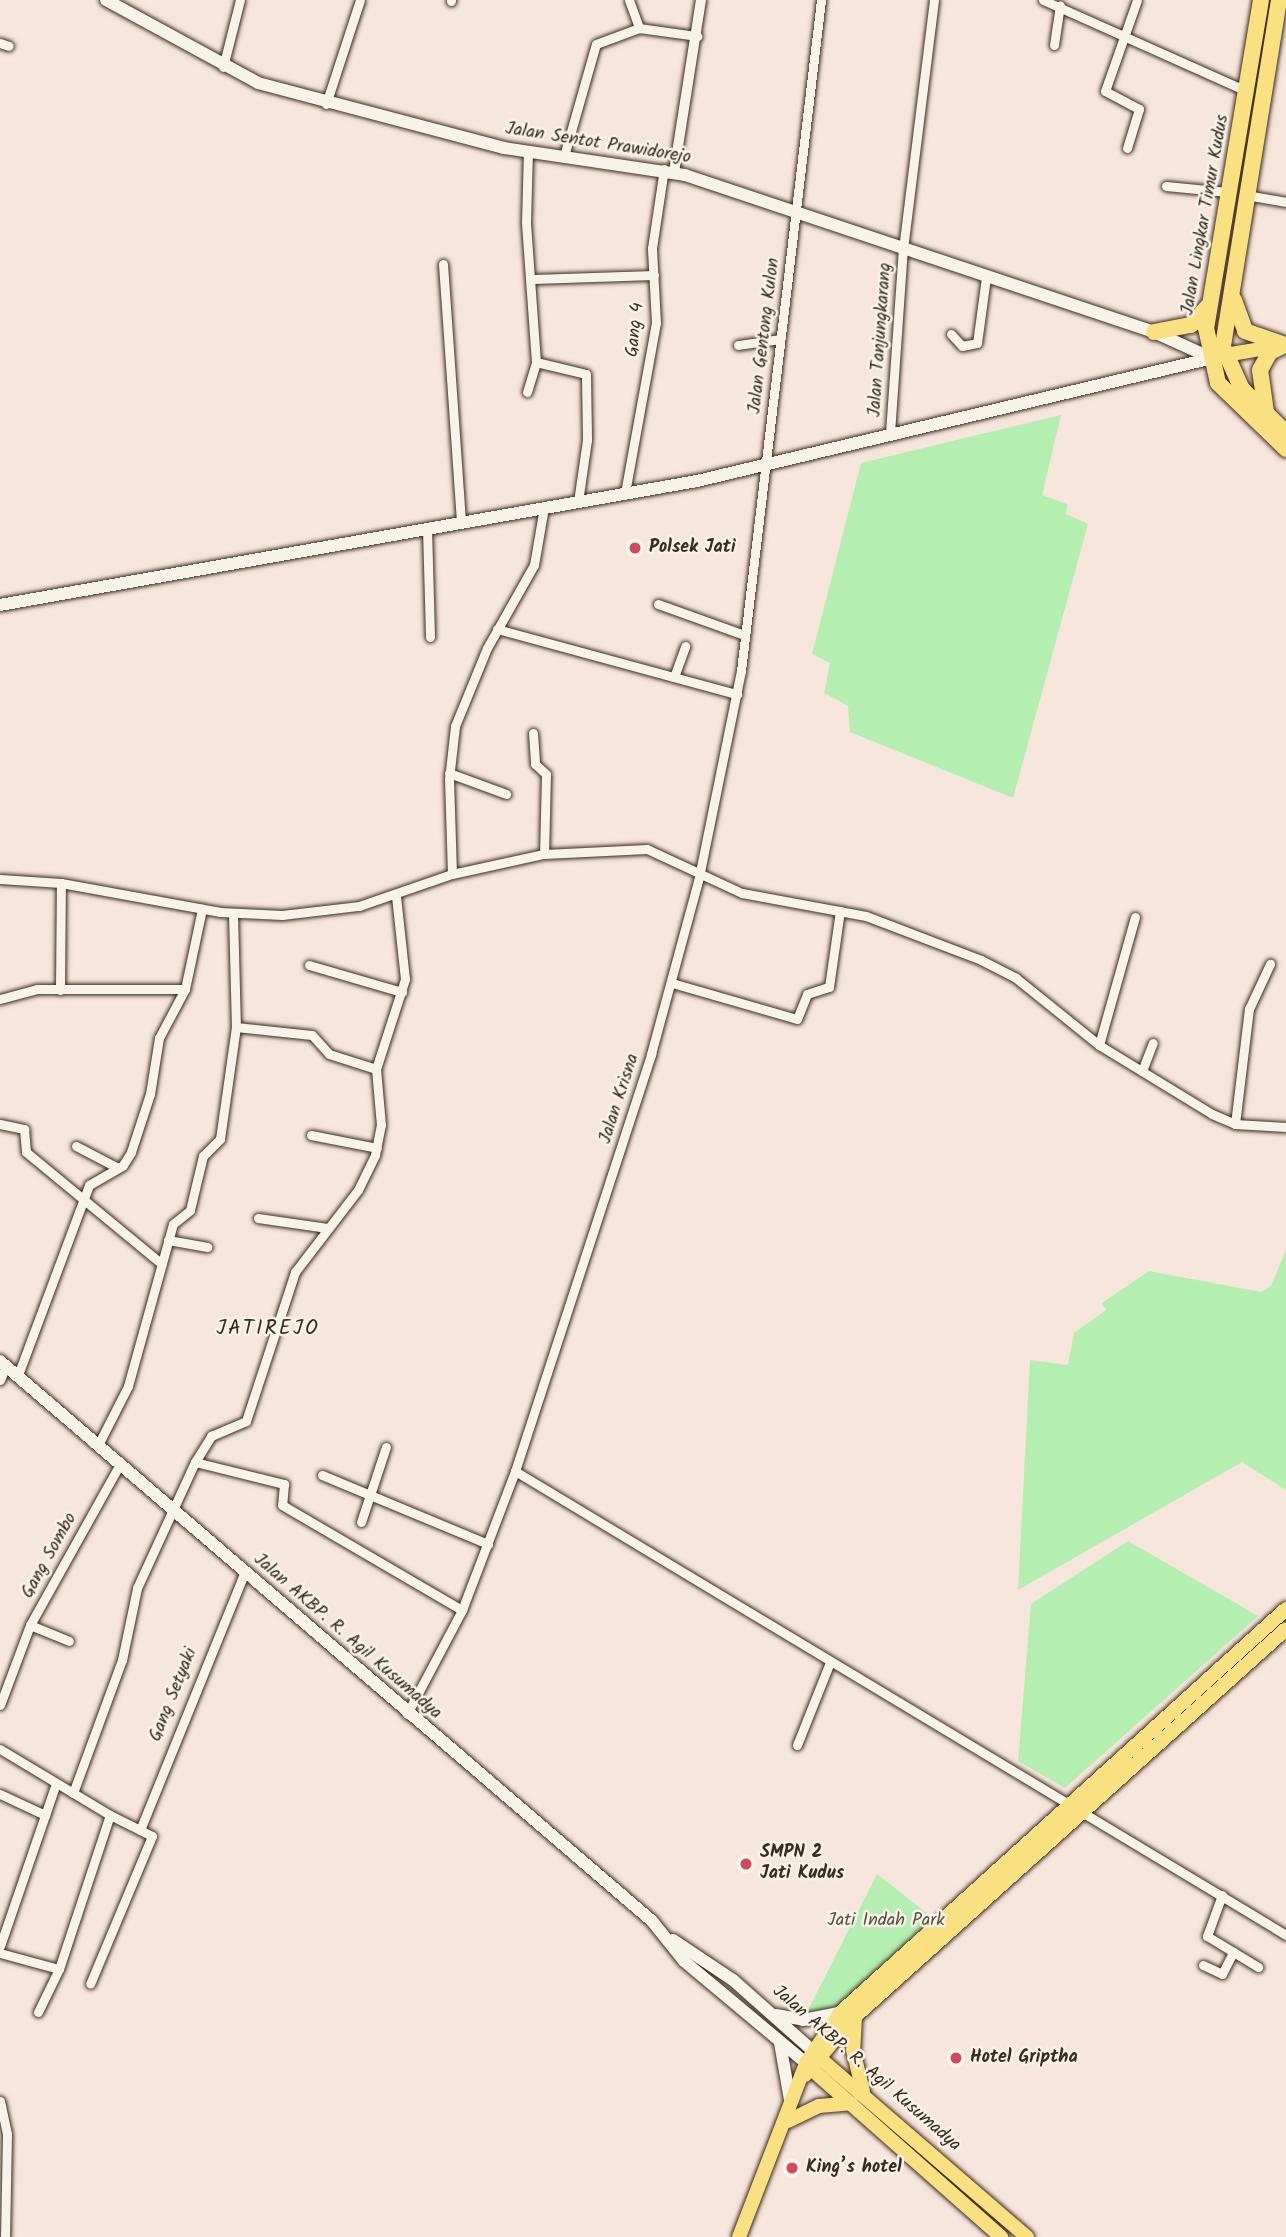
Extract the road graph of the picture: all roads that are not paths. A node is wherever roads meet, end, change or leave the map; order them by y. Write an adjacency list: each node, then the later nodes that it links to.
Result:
1 (106, 0): 17 (main road, Jalan Sentot Prawidorejo)
2 (240, 0): 17 (street)
3 (360, 0): 19 (street)
4 (701, 0): 15 (street)
5 (821, 0): 28 (street, Jalan Gentong Kulon)
6 (934, 0): 29 (street, Jalan Tanjungkarang)
7 (1043, 0): 12 (street)
8 (1137, 0): 14 (street)
9 (1261, 0): 18 (highway, Jalan Lingkar Timur Kudus)
10 (1279, 0): 26 (highway, Jalan Lingkar Timur Kudus)
11 (627, 1): 13 (street)
12 (1060, 5): 14 (street); 16 (street)
13 (639, 28): 15 (street); 22 (street)
14 (1126, 33): 18 (street); 20 (street)
15 (697, 36): 23 (street)
16 (1054, 45)
17 (223, 67): 19 (main road, Jalan Sentot Prawidorejo)
18 (1246, 91): 25 (highway, Jalan Lingkar Timur Kudus)
19 (326, 104): 21 (main road, Jalan Sentot Prawidorejo)
20 (1127, 148)
21 (528, 151): 22 (main road, Jalan Sentot Prawidorejo); 34 (street)
22 (564, 156): 23 (main road, Jalan Sentot Prawidorejo)
23 (669, 170): 28 (main road, Jalan Sentot Prawidorejo); 32 (street, Gang 4)
24 (1166, 186): 25 (street)
25 (1228, 192): 35 (highway, Jalan Lingkar Timur Kudus)
26 (1246, 195): 27 (street); 31 (highway, Jalan Lingkar Timur Kudus)
27 (1286, 202)
28 (796, 211): 29 (main road, Jalan Sentot Prawidorejo); 38 (street, Jalan Gentong Kulon)
29 (904, 249): 33 (main road, Jalan Sentot Prawidorejo); 45 (street, Jalan Tanjungkarang)
30 (443, 264): 52 (street)
31 (1233, 272): 40 (highway); 41 (highway, Jalan Lingkar Timur Kudus)
32 (654, 275): 34 (street); 49 (street, Gang 4)
33 (985, 277): 36 (main road, Jalan Sentot Prawidorejo); 37 (street)
34 (533, 279): 42 (street)
35 (1208, 306): 36 (highway); 41 (highway, Jalan Lingkar Timur Kudus)
36 (1154, 332): 41 (main road, Jalan Sentot Prawidorejo)
37 (951, 334)
38 (780, 339): 39 (street); 48 (street, Jalan Gentong Kulon)
39 (738, 345)
40 (1286, 345): 41 (main road); 44 (highway)
41 (1217, 356): 44 (highway, Jalan Lingkar Timur Kudus); 45 (main road); 47 (highway, Jalan Lingkar Timur Kudus)
42 (536, 362): 43 (street); 50 (street)
43 (527, 392)
44 (1266, 412): 46 (highway, Jalan Lingkar Timur Kudus)
45 (890, 433): 48 (main road)
46 (1286, 433)
47 (1286, 449)
48 (766, 466): 49 (main road); 57 (street, Jalan Krisna)
49 (625, 493): 50 (main road)
50 (578, 502): 51 (main road)
51 (544, 507): 52 (main road); 56 (street)
52 (461, 522): 53 (main road)
53 (427, 528): 55 (main road); 58 (street)
54 (658, 604): 57 (street)
55 (0, 605)
56 (497, 629): 60 (street); 63 (street)
57 (744, 635): 61 (street, Jalan Krisna)
58 (430, 637)
59 (685, 646): 60 (street)
60 (674, 677): 61 (street)
61 (737, 694): 67 (street, Jalan Krisna)
62 (533, 733): 65 (street)
63 (449, 773): 64 (street); 66 (street)
64 (506, 794)
65 (544, 854): 66 (street); 67 (street)
66 (452, 874): 70 (street)
67 (699, 877): 72 (street); 77 (street, Jalan Krisna)
68 (0, 879): 69 (street)
69 (61, 883): 71 (street); 79 (street)
70 (396, 896): 73 (street); 80 (street)
71 (202, 909): 73 (street); 78 (street)
72 (840, 911): 77 (street); 84 (street)
73 (233, 914): 82 (street)
74 (1135, 917): 84 (street)
75 (1270, 964): 88 (street)
76 (309, 965): 80 (street)
77 (672, 983): 107 (street, Jalan Krisna)
78 (185, 989): 79 (street); 93 (street)
79 (60, 990): 81 (street)
80 (402, 992): 85 (street)
81 (0, 999)
82 (236, 1027): 85 (street); 97 (street)
83 (1153, 1043): 86 (street)
84 (1099, 1045): 86 (street)
85 (376, 1069): 92 (street)
86 (1142, 1071): 88 (street)
87 (0, 1124): 94 (street)
88 (1235, 1124): 89 (street)
89 (1286, 1127)
90 (310, 1135): 92 (street)
91 (76, 1146): 93 (street)
92 (377, 1149): 96 (street)
93 (118, 1168): 94 (street)
94 (83, 1198): 99 (street); 101 (street)
95 (258, 1218): 96 (street)
96 (327, 1228): 105 (street)
97 (168, 1240): 98 (street); 99 (street)
98 (207, 1247)
99 (162, 1264): 103 (street)
100 (3, 1364): 101 (main road, Jalan AKBP. R. Agil Kusumadya); 102 (street)
101 (18, 1376): 103 (main road, Jalan AKBP. R. Agil Kusumadya)
102 (0, 1380)
103 (98, 1444): 106 (main road, Jalan AKBP. R. Agil Kusumadya)
104 (386, 1447): 109 (street)
105 (195, 1462): 110 (street); 115 (street)
106 (120, 1464): 110 (main road, Jalan AKBP. R. Agil Kusumadya); 116 (street, Gang Sombo)
107 (515, 1471): 112 (street, Jalan Krisna); 119 (street)
108 (322, 1475): 109 (street)
109 (372, 1494): 111 (street); 112 (street)
110 (173, 1510): 113 (main road, Jalan AKBP. R. Agil Kusumadya); 127 (street)
111 (360, 1522)
112 (488, 1545): 115 (street, Jalan Krisna)
113 (244, 1574): 123 (main road, Jalan AKBP. R. Agil Kusumadya); 132 (street, Gang Setyaki)
114 (1286, 1609): 129 (main road)
115 (462, 1610): 123 (street, Jalan Krisna)
116 (30, 1625): 118 (street); 121 (street, Gang Sombo)
117 (1286, 1629): 129 (main road)
118 (69, 1641)
119 (830, 1662): 124 (street); 129 (street)
120 (0, 1675): 121 (street)
121 (11, 1678): 122 (street, Gang Sombo)
122 (0, 1705)
123 (407, 1714): 135 (main road, Jalan AKBP. R. Agil Kusumadya)
124 (797, 1745)
125 (0, 1749): 126 (street)
126 (56, 1783): 127 (street); 130 (street)
127 (73, 1793): 131 (street)
128 (0, 1794): 130 (street)
129 (1074, 1810): 133 (street); 144 (main road); 146 (main road)
130 (45, 1815): 136 (street)
131 (110, 1815): 132 (street); 141 (street)
132 (140, 1830): 142 (street)
133 (1222, 1895): 134 (street); 137 (street)
134 (1286, 1935)
135 (672, 1940): 145 (main road, Jalan AKBP. R. Agil Kusumadya); 147 (main road, Jalan AKBP. R. Agil Kusumadya)
136 (0, 1946)
137 (1233, 1952): 139 (street); 140 (street)
138 (0, 1953): 141 (street)
139 (1203, 1965)
140 (1258, 1967)
141 (59, 1969): 143 (street)
142 (90, 1984)
143 (38, 2012)
144 (840, 2012): 145 (main road); 148 (main road)
145 (772, 2014): 148 (main road, Jalan AKBP. R. Agil Kusumadya)
146 (855, 2017): 148 (main road); 149 (main road)
147 (779, 2042): 148 (main road, Jalan AKBP. R. Agil Kusumadya); 152 (main road)
148 (811, 2064): 149 (main road, Jalan AKBP. R. Agil Kusumadya); 151 (main road, Jalan AKBP. R. Agil Kusumadya); 152 (main road)
149 (864, 2094): 156 (main road, Jalan AKBP. R. Agil Kusumadya)
150 (0, 2101): 153 (street)
151 (851, 2103): 152 (main road); 155 (main road, Jalan AKBP. R. Agil Kusumadya)
152 (788, 2122): 154 (main road)
153 (5, 2237)
154 (739, 2237)
155 (1001, 2237)
156 (1027, 2237)

